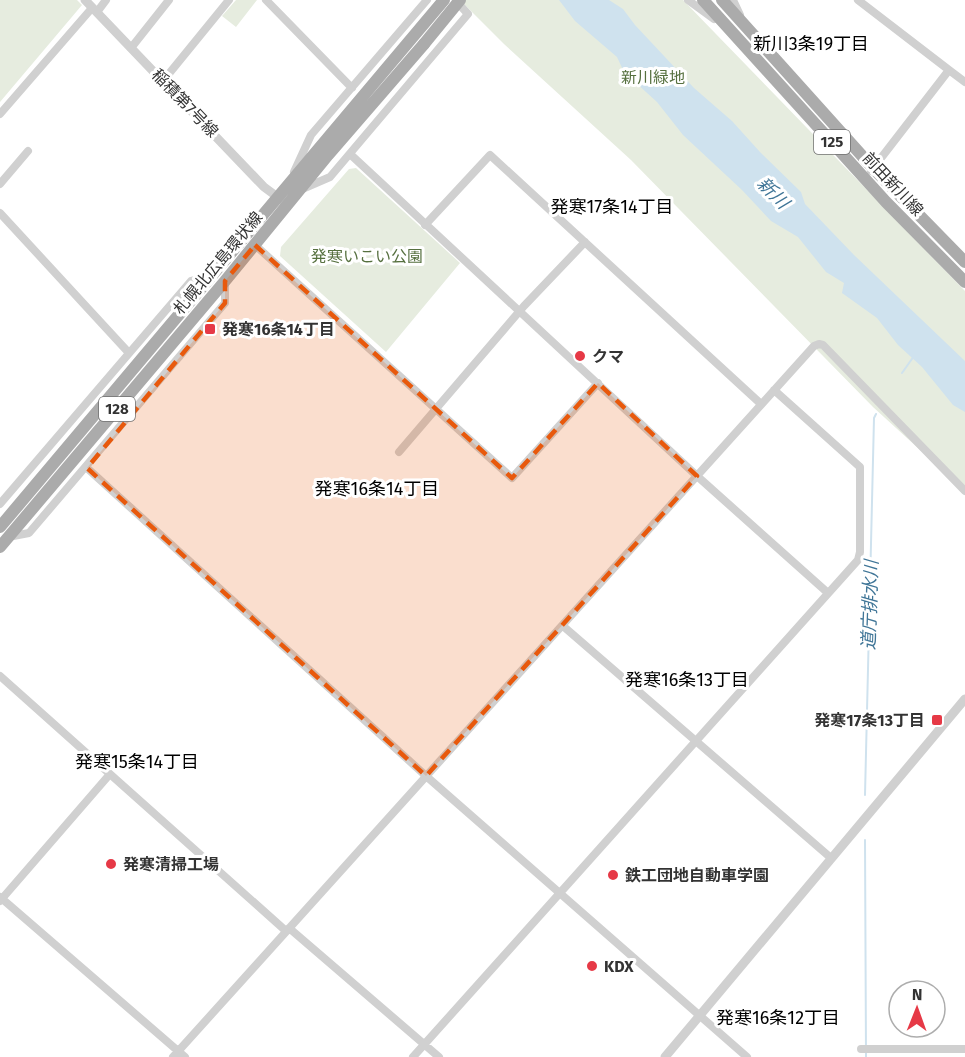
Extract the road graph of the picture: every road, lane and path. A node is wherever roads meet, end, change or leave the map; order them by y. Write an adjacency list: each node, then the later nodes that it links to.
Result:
1 (85, 0): 15 (street, 稲積第7号線)
2 (106, 0): 15 (street)
3 (169, 0): 18 (street)
4 (229, 0): 20 (street)
5 (266, 0): 22 (street)
6 (427, 0): 22 (street)
7 (444, 0): 29 (main road, 札幌北広島環状線 / 128)
8 (455, 0): 25 (street)
9 (460, 0): 29 (main road, 札幌北広島環状線 / 128, bridge)
10 (688, 0): 17 (street)
11 (703, 0): 17 (main road, 前田新川線 / 125)
12 (722, 0): 16 (main road, 前田新川線 / 125)
13 (733, 0): 16 (street)
14 (858, 0): 19 (street)
15 (94, 10): 18 (street, 稲積第7号線); 23 (street)
16 (744, 24): 26 (main road, 前田新川線 / 125)
17 (730, 30): 27 (main road, 前田新川線 / 125)
18 (131, 48): 20 (street, 稲積第7号線)
19 (949, 70): 21 (street); 26 (street)
20 (163, 81): 30 (street, 稲積第7号線)
21 (965, 82)
22 (352, 88): 29 (street)
23 (0, 114)
24 (28, 151): 28 (street)
25 (350, 154): 29 (street); 32 (street)
26 (873, 168): 27 (street); 35 (main road, 前田新川線 / 125)
27 (865, 178): 38 (main road, 前田新川線 / 125)
28 (0, 184)
29 (293, 187): 30 (main road, 札幌北広島環状線 / 128)
30 (282, 201): 34 (main road, 札幌北広島環状線 / 128); 36 (main road, 札幌北広島環状線 / 128)
31 (0, 213): 40 (street)
32 (425, 225): 33 (street); 39 (street)
33 (585, 242): 39 (street); 43 (street)
34 (255, 245): 37 (main road, 札幌北広島環状線 / 128); 44 (street)
35 (965, 262)
36 (210, 277): 40 (street); 50 (main road, 札幌北広島環状線 / 128)
37 (225, 281): 46 (street); 51 (main road, 札幌北広島環状線 / 128)
38 (965, 282)
39 (520, 311): 41 (street); 44 (street)
40 (129, 353): 49 (street)
41 (598, 383): 44 (street); 47 (street)
42 (774, 390): 43 (street); 48 (street); 52 (street)
43 (761, 404): 47 (street)
44 (436, 408): 45 (street)
45 (399, 452)
46 (87, 468): 51 (street); 58 (street)
47 (697, 476): 52 (street); 53 (street)
48 (965, 491)
49 (1, 501)
50 (0, 527)
51 (4, 542)
52 (828, 593): 56 (street)
53 (563, 626): 56 (street); 58 (street)
54 (0, 676): 57 (street)
55 (965, 699): 59 (street)
56 (697, 740): 59 (street); 60 (street)
57 (110, 774): 61 (street); 62 (street)
58 (426, 776): 60 (street); 62 (street)
59 (831, 858): 63 (street)
60 (560, 892): 63 (street); 64 (street)
61 (1, 899): 68 (street)
62 (288, 929): 64 (street); 68 (street)
63 (700, 1015): 71 (street); 72 (street)
64 (424, 1044): 69 (street); 70 (street)
65 (861, 1049): 67 (street)
66 (965, 1049): 67 (street)
67 (877, 1052)
68 (179, 1055)
69 (413, 1057)
70 (439, 1057)
71 (664, 1057)
72 (747, 1057)

